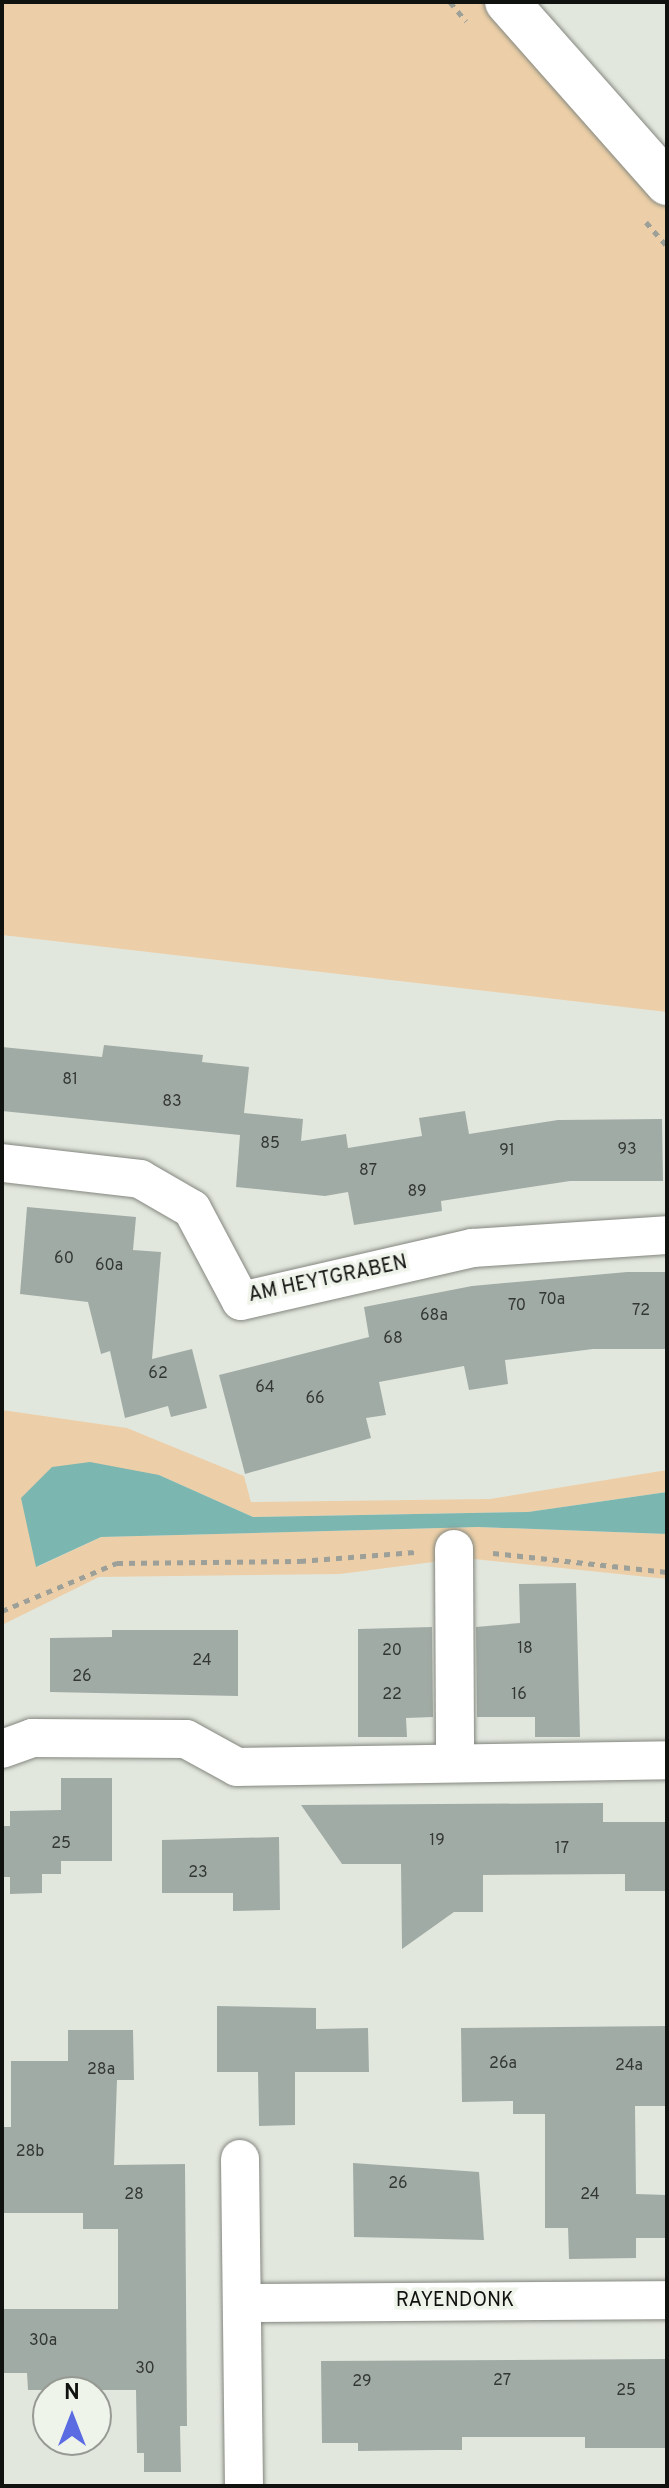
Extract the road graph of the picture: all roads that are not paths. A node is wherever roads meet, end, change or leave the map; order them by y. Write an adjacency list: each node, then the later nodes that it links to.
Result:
1 (507, 2): 2 (street)
2 (667, 183)
3 (2, 1163): 4 (street, AM HEYTGRABEN)
4 (667, 1235)
5 (454, 1549): 8 (street)
6 (2, 1749): 8 (street)
7 (667, 1760): 8 (street)
8 (455, 1761)
9 (240, 2159): 11 (street)
10 (667, 2300): 11 (street, RAYENDONK)
11 (242, 2303): 12 (street)
12 (244, 2486)

